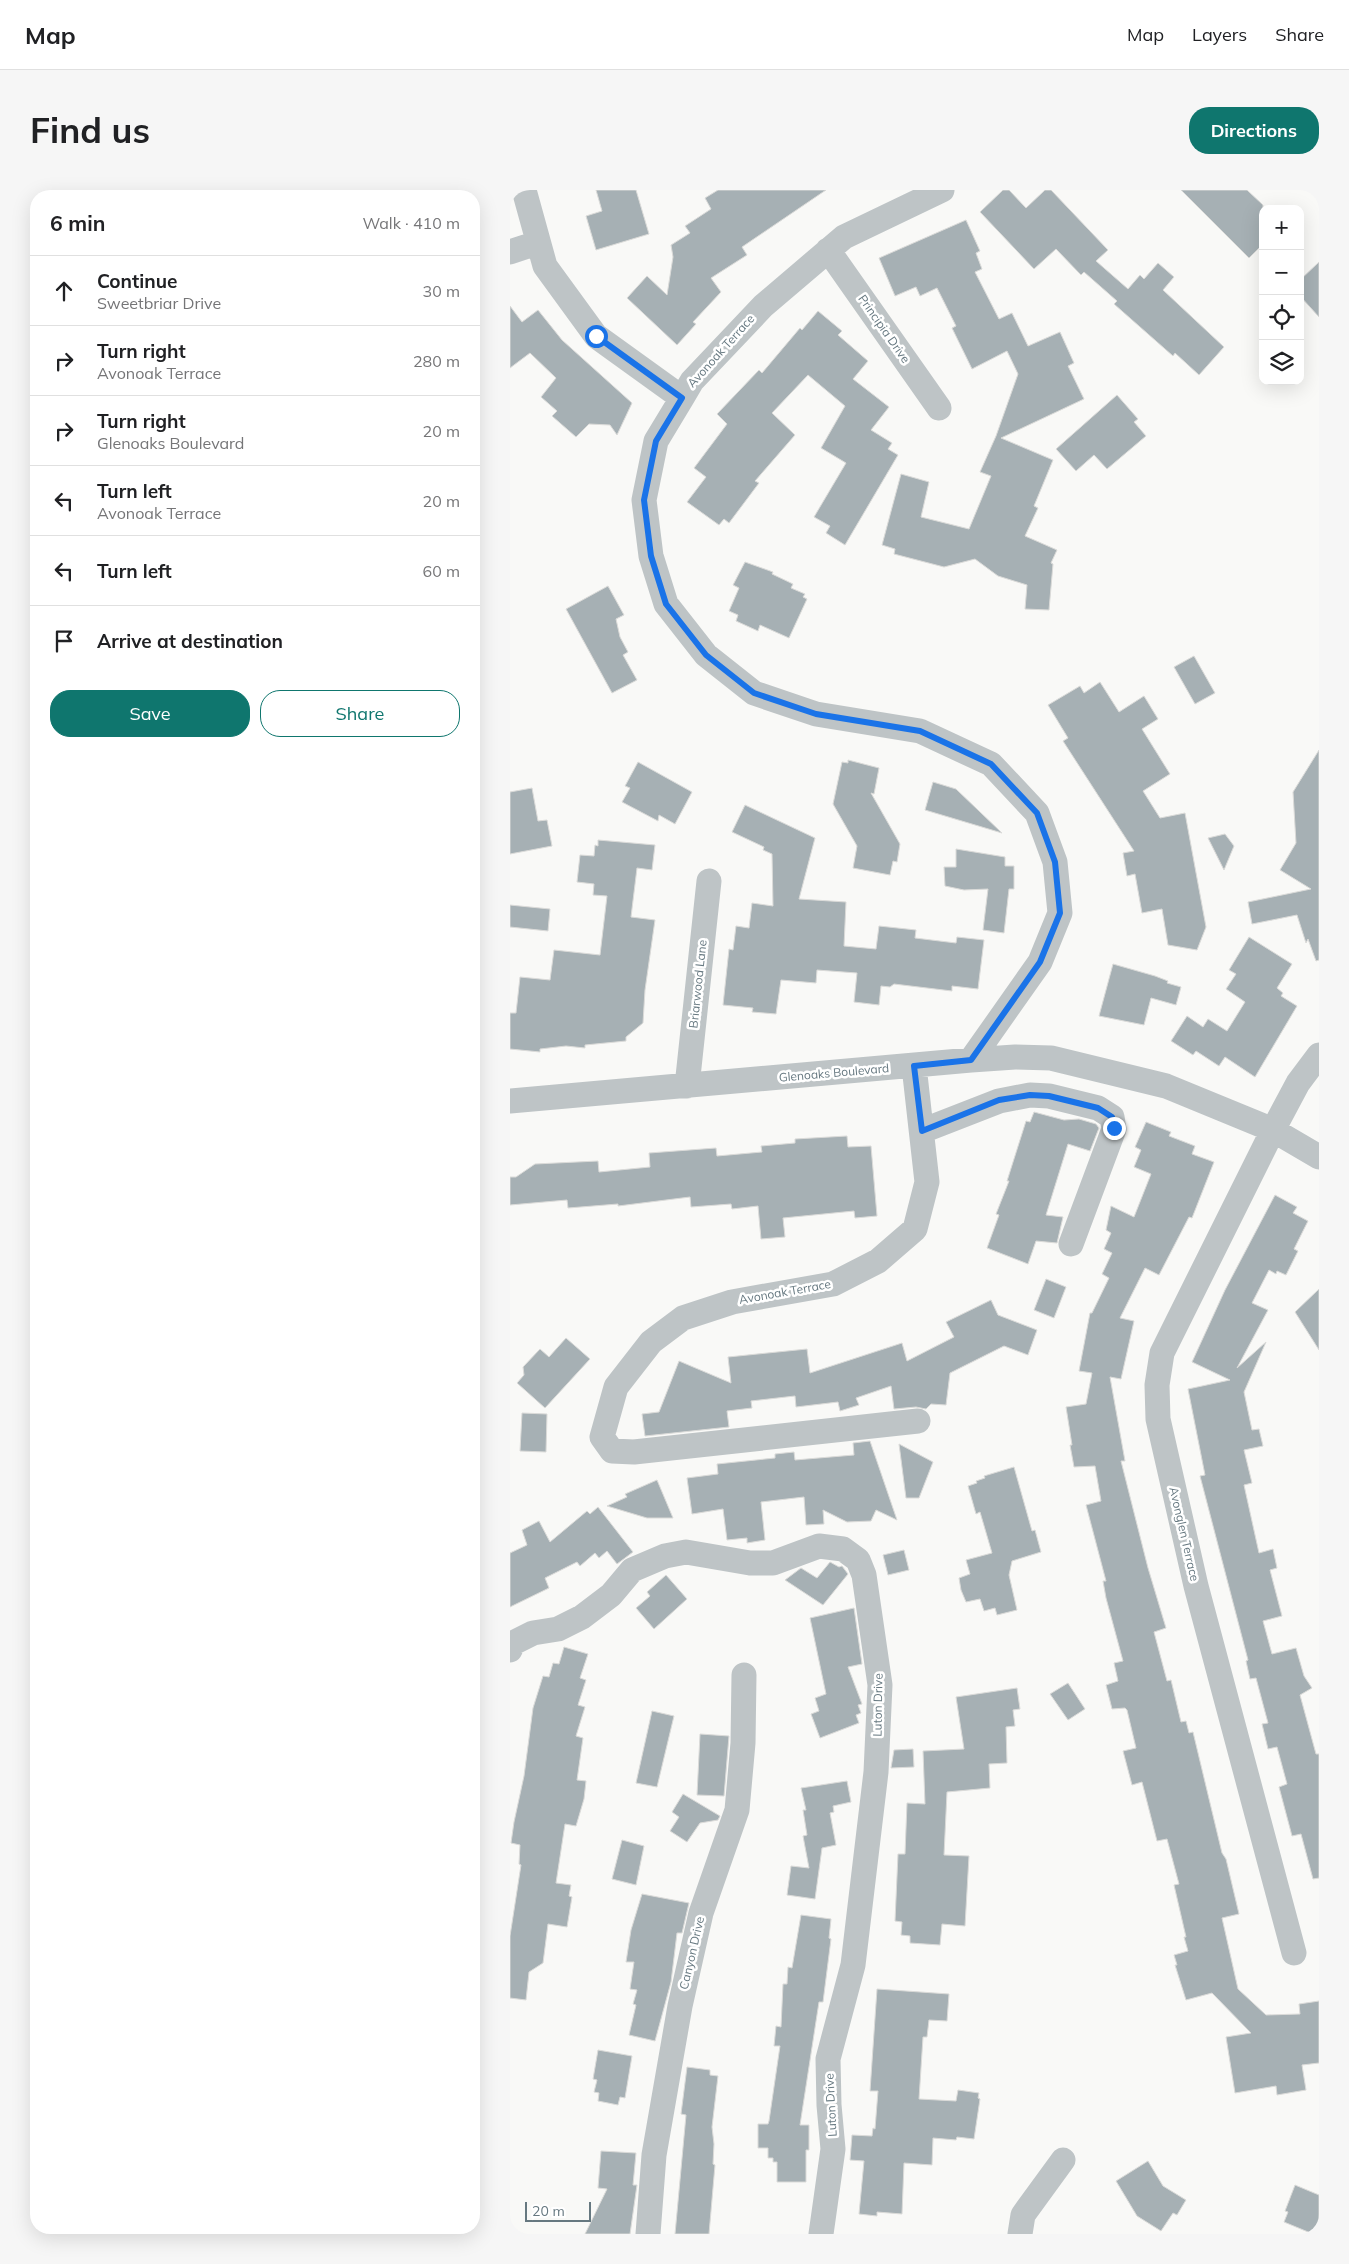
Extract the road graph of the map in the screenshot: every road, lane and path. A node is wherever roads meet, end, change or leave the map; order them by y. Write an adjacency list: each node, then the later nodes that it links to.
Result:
1 (524, 190): 3 (street)
2 (942, 190): 4 (street, Avonoak Terrace)
3 (537, 244): 5 (street); 6 (street)
4 (828, 250): 6 (street, Avonoak Terrace); 7 (street, Principia Drive)
5 (510, 252)
6 (682, 398): 10 (street, Avonoak Terrace)
7 (939, 408)
8 (709, 881): 12 (street, Briarwood Lane)
9 (1319, 1055): 14 (street, Avonglen Terrace)
10 (971, 1060): 11 (street, Glenoaks Boulevard); 14 (street, Glenoaks Boulevard)
11 (914, 1066): 12 (street, Glenoaks Boulevard); 15 (street, Avonoak Terrace)
12 (686, 1086): 13 (street, Glenoaks Boulevard)
13 (510, 1101)
14 (1272, 1130): 16 (street, Glenoaks Boulevard); 21 (street, Avonglen Terrace)
15 (922, 1131): 17 (street); 18 (street, Avonoak Terrace)
16 (1319, 1157)
17 (1071, 1244)
18 (918, 1421)
19 (510, 1650): 24 (street, Luton Drive)
20 (744, 1675): 23 (street, Canyon Drive)
21 (1294, 1954)
22 (1063, 2160): 25 (street)
23 (648, 2234)
24 (821, 2234)
25 (1020, 2234)

